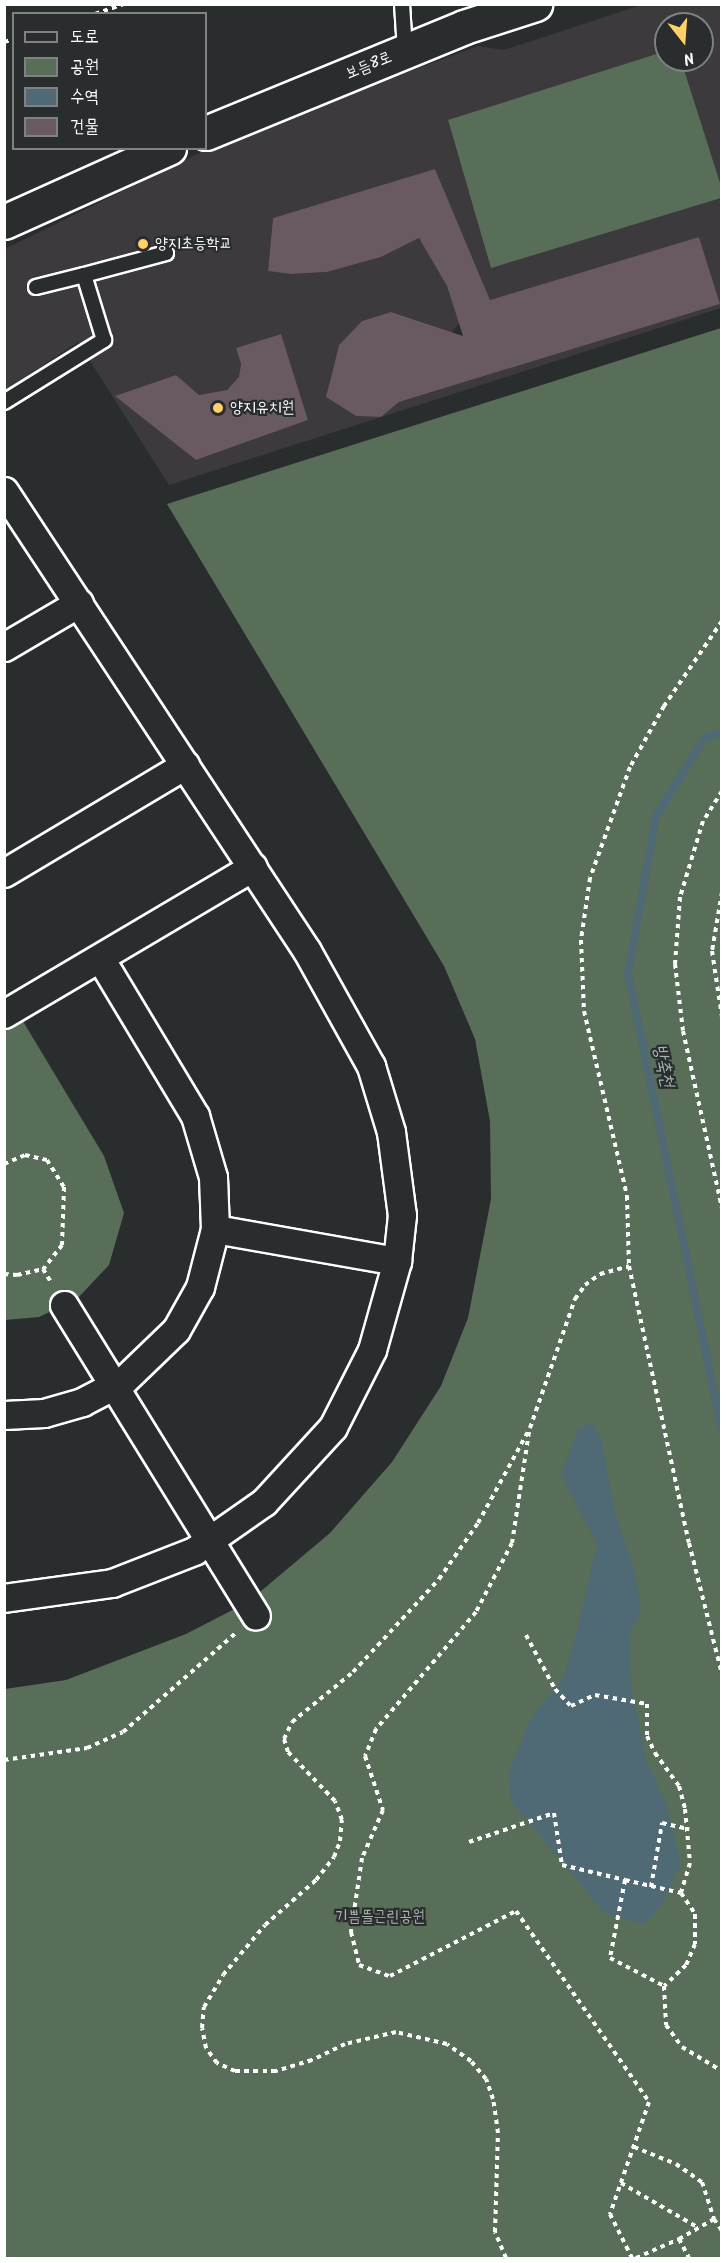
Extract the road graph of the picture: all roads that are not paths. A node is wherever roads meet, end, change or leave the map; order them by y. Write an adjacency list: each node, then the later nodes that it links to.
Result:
1 (402, 4): 4 (lane)
2 (535, 4): 3 (street, 보듬8로)
3 (471, 15): 4 (street, 보듬8로)
4 (405, 52): 5 (street, 보듬8로)
5 (207, 133)
6 (165, 150): 7 (street)
7 (4, 222)
8 (166, 253): 9 (lane)
9 (84, 275): 10 (lane); 11 (lane)
10 (36, 287)
11 (4, 402)
12 (4, 491): 13 (street)
13 (79, 603): 14 (street); 15 (street)
14 (4, 647)
15 (185, 765): 16 (street); 17 (street)
16 (253, 867): 18 (street); 21 (street)
17 (4, 873)
18 (100, 957): 19 (street); 20 (street)
19 (4, 1014)
20 (215, 1229): 21 (street); 23 (street)
21 (397, 1261): 25 (street)
22 (64, 1305): 23 (street)
23 (114, 1386): 24 (street); 25 (street)
24 (4, 1416)
25 (210, 1540): 26 (street); 27 (street)
26 (4, 1598)
27 (256, 1616)

